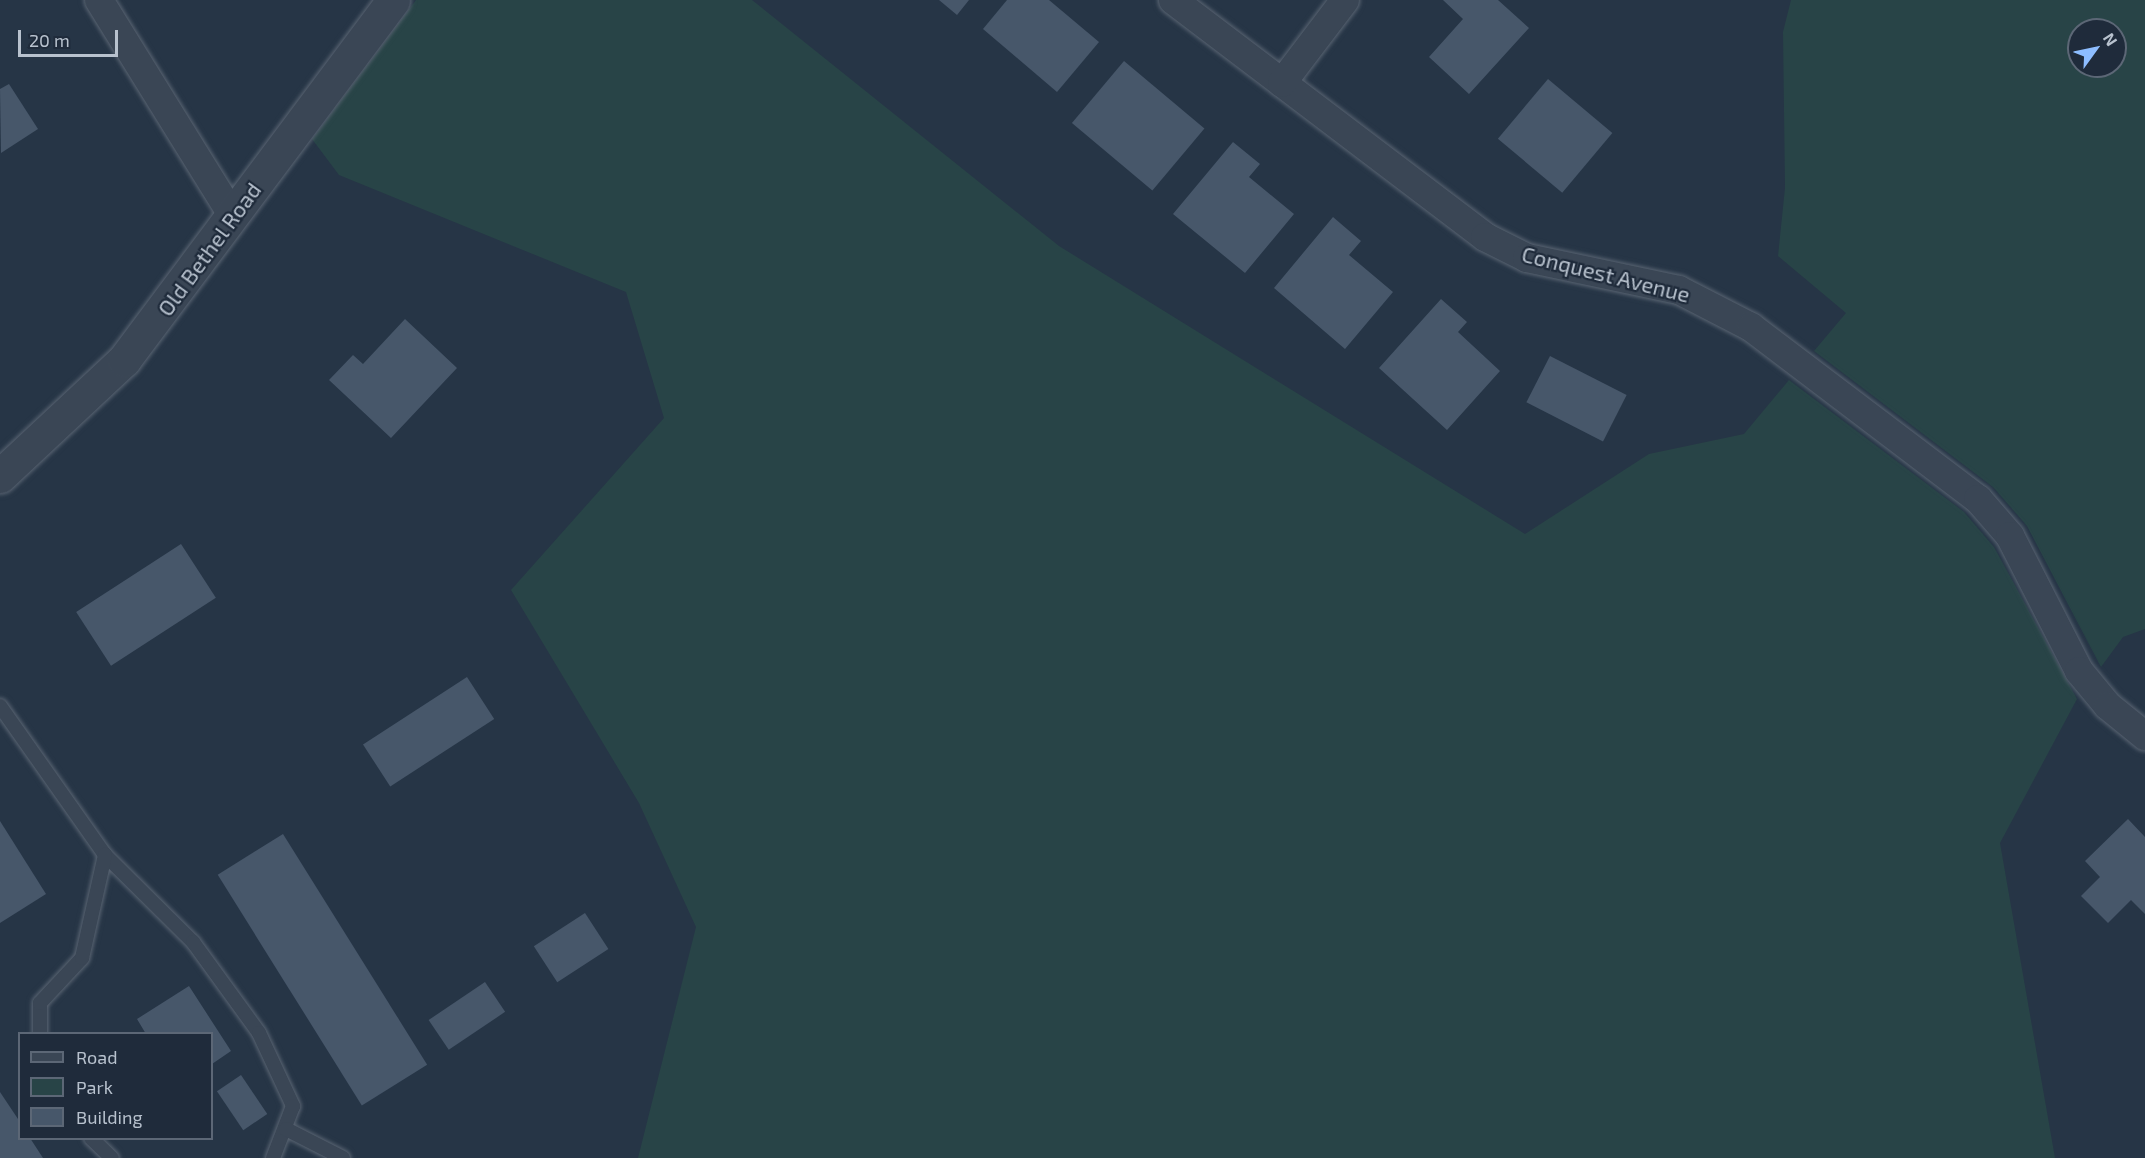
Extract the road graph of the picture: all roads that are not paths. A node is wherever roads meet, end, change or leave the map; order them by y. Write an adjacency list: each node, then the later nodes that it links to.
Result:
1 (99, 0): 6 (street)
2 (393, 0): 6 (street, Old Bethel Road)
3 (1173, 0): 5 (street, Conquest Avenue)
4 (1345, 0): 5 (street)
5 (1282, 83): 9 (street, Conquest Avenue)
6 (233, 216): 7 (street, Old Bethel Road)
7 (0, 476)
8 (0, 706): 10 (lane)
9 (2145, 736)
10 (105, 855): 11 (lane); 12 (lane)
11 (40, 1032)
12 (286, 1129): 15 (lane); 16 (lane)
13 (93, 1140): 14 (lane)
14 (112, 1158)
15 (273, 1158)
16 (343, 1158)

